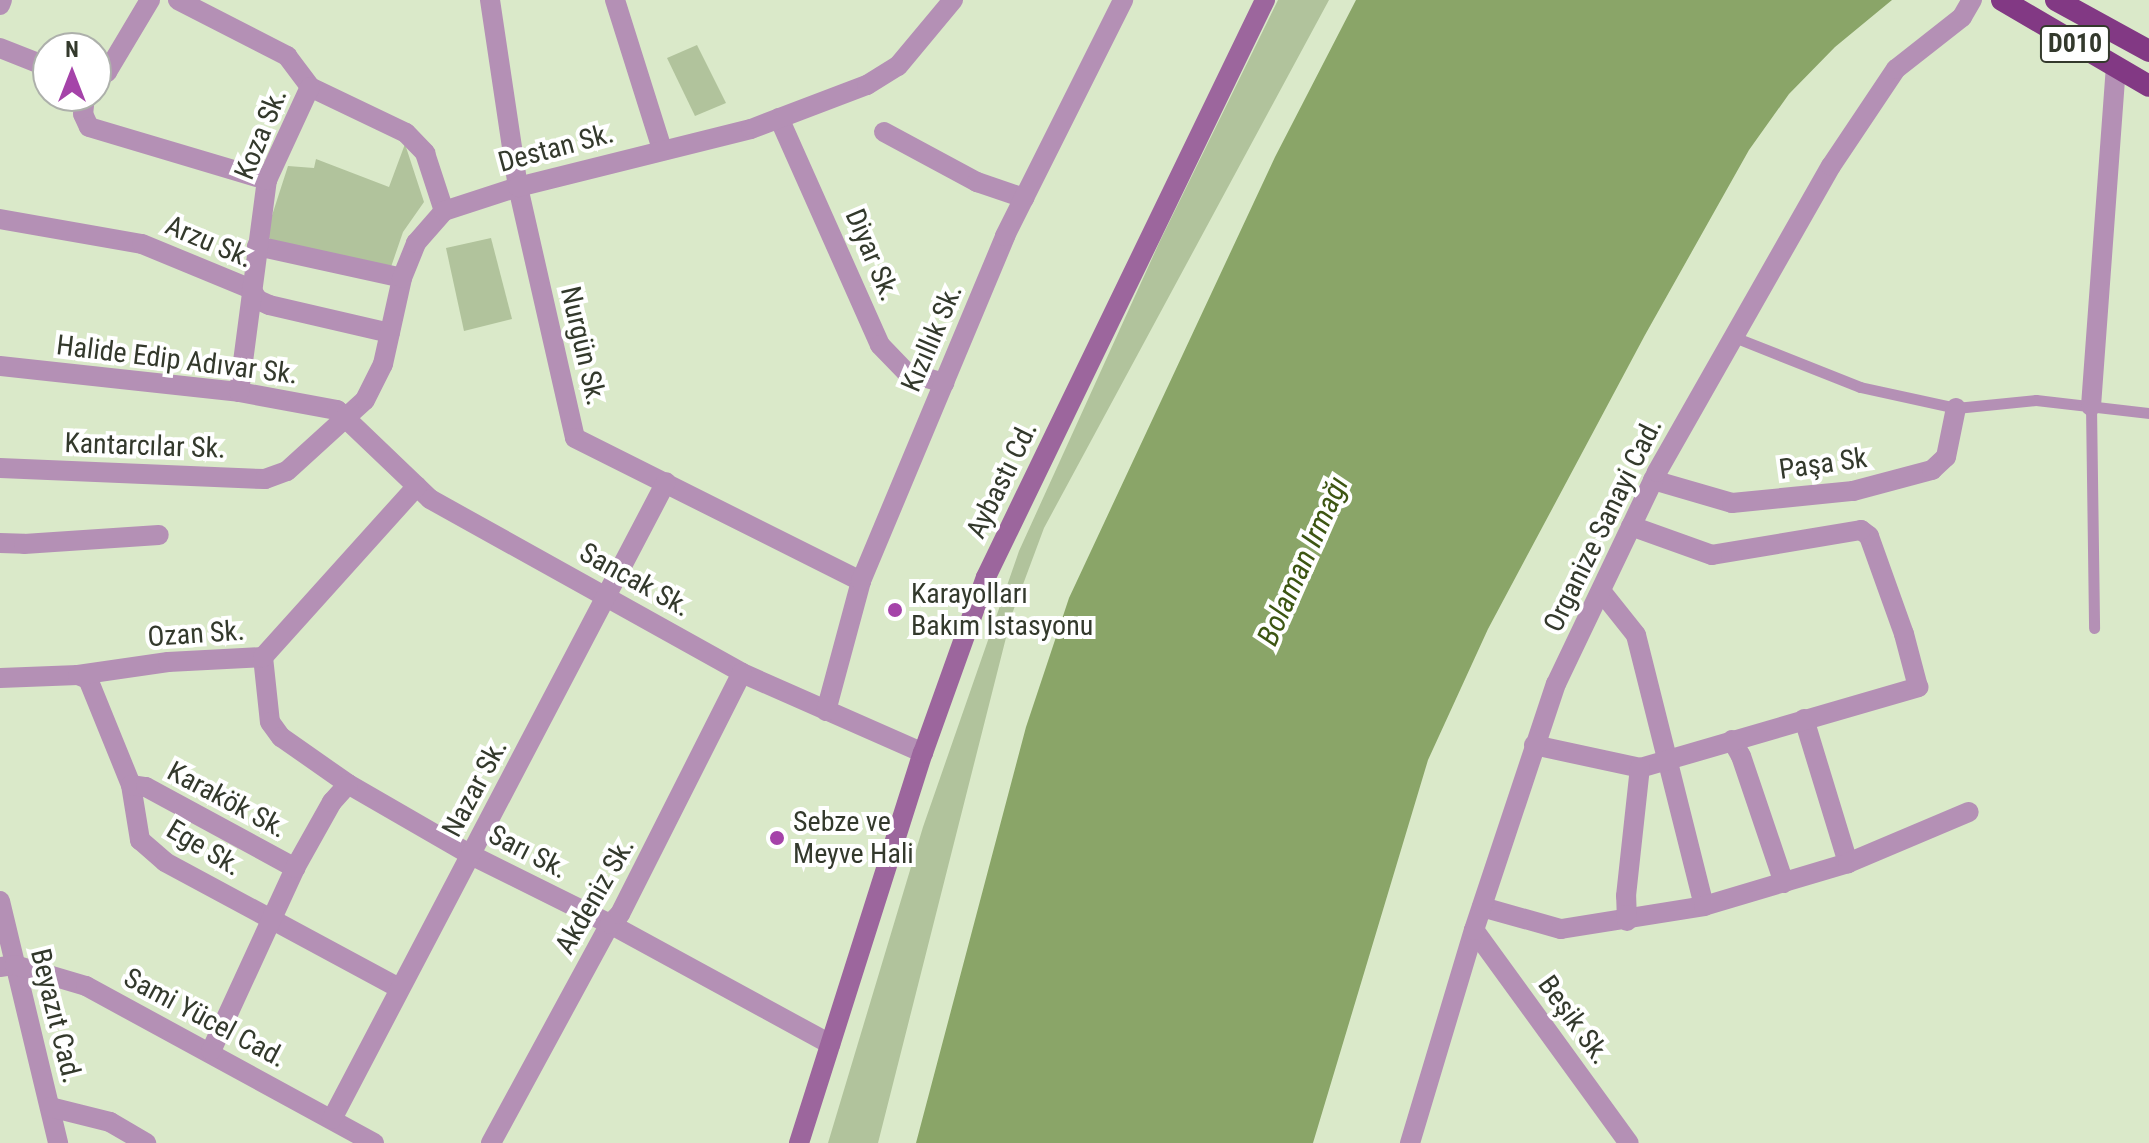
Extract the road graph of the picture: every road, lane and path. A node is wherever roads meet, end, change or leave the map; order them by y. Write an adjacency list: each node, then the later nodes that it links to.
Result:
1 (150, 0): 14 (street)
2 (178, 0): 17 (street)
3 (490, 0): 23 (street, Nurgün Sk.)
4 (615, 0): 21 (street)
5 (953, 0): 19 (street, Destan Sk.)
6 (1123, 0): 24 (street, Kızıllık Sk.)
7 (1265, 0): 58 (main road, Aybastı Cd.)
8 (1972, 0): 31 (street, Organize Sanayi Cad.)
9 (2002, 0): 15 (highway, D010)
10 (2056, 0): 12 (highway, D010)
11 (0, 48): 13 (street)
12 (2149, 51)
13 (32, 61)
14 (112, 64)
15 (2116, 69): 16 (highway, D010); 35 (street)
16 (2149, 86)
17 (310, 87): 22 (street, Koza Sk.); 25 (street)
18 (83, 112): 22 (street)
19 (779, 118): 21 (street, Destan Sk.); 33 (street, Diyar Sk.)
20 (884, 132): 24 (street)
21 (662, 149): 23 (street, Destan Sk.)
22 (267, 180): 27 (street, Koza Sk.)
23 (518, 187): 25 (street, Destan Sk.); 41 (street, Nurgün Sk.)
24 (1024, 198): 33 (street, Kızıllık Sk.)
25 (444, 211): 28 (street)
26 (0, 219): 29 (street, Arzu Sk.)
27 (257, 246): 28 (street); 29 (street, Koza Sk.)
28 (402, 278): 30 (street)
29 (251, 289): 30 (street, Arzu Sk.); 34 (street, Koza Sk.)
30 (390, 333): 38 (street)
31 (1734, 337): 36 (lane); 40 (street, Organize Sanayi Cad.)
32 (0, 366): 34 (street, Halide Edip Adıvar Sk.)
33 (944, 383): 46 (street, Kızıllık Sk.)
34 (239, 392): 38 (street, Halide Edip Adıvar Sk.)
35 (2091, 406): 36 (lane); 37 (lane); 49 (lane)
36 (1956, 408): 40 (street, Paşa Sk)
37 (2149, 413)
38 (344, 416): 39 (street, Kantarcılar Sk.); 42 (street, Sancak Sk.)
39 (0, 468)
40 (1653, 480): 43 (street, Organize Sanayi Cad.)
41 (666, 482): 46 (street, Nurgün Sk.); 48 (street, Nazar Sk.)
42 (417, 486): 48 (street, Sancak Sk.); 50 (street, Ozan Sk.)
43 (1631, 526): 47 (street, Organize Sanayi Cad.); 55 (street)
44 (159, 535): 45 (street)
45 (0, 543)
46 (861, 581): 54 (street, Kızıllık Sk.)
47 (1601, 591): 57 (street, Organize Sanayi Cad.); 59 (street)
48 (606, 596): 51 (street, Sancak Sk.); 64 (street, Nazar Sk.)
49 (2094, 628)
50 (263, 657): 52 (street, Ozan Sk.); 61 (street, Sarı Sk.)
51 (742, 673): 54 (street, Sancak Sk.); 73 (street, Akdeniz Sk.)
52 (78, 675): 53 (street, Ozan Sk.); 62 (street, Ege Sk.)
53 (0, 678)
54 (826, 711): 58 (street, Sancak Sk.)
55 (1804, 719): 56 (street); 65 (street)
56 (1732, 740): 59 (street); 67 (street)
57 (1534, 745): 60 (street); 70 (street, Organize Sanayi Cad.)
58 (923, 753): 77 (main road, Aybastı Cd.)
59 (1665, 760): 60 (street); 69 (street)
60 (1640, 768): 72 (street)
61 (348, 784): 64 (street, Sarı Sk.); 66 (street)
62 (131, 785): 66 (street, Karakök Sk.); 71 (street, Ege Sk.)
63 (1969, 812): 65 (street)
64 (471, 855): 73 (street, Sarı Sk.); 76 (street, Nazar Sk.)
65 (1848, 863): 67 (street)
66 (295, 868): 71 (street)
67 (1784, 883): 69 (street)
68 (0, 901): 75 (street, Beyazıt Cad.)
69 (1704, 906): 72 (street)
70 (1482, 907): 72 (street); 74 (street, Organize Sanayi Cad.)
71 (272, 919): 76 (street, Ege Sk.); 78 (street)
72 (1627, 921)
73 (610, 924): 77 (street, Sarı Sk.); 84 (street, Akdeniz Sk.)
74 (1474, 930): 86 (street, Organize Sanayi Cad.); 87 (street, Beşik Sk.)
75 (8, 966): 78 (street, Sami Yücel Cad.); 79 (street, Beyazıt Cad.)
76 (399, 988): 80 (street, Nazar Sk.)
77 (830, 1044): 85 (main road, Aybastı Cd.)
78 (211, 1051): 80 (street, Sami Yücel Cad.)
79 (50, 1107): 81 (street, Beyazıt Cad.); 82 (street)
80 (332, 1119): 83 (street, Sami Yücel Cad.)
81 (58, 1143)
82 (146, 1143)
83 (374, 1143)
84 (491, 1143)
85 (799, 1143)
86 (1410, 1143)
87 (1629, 1143)

